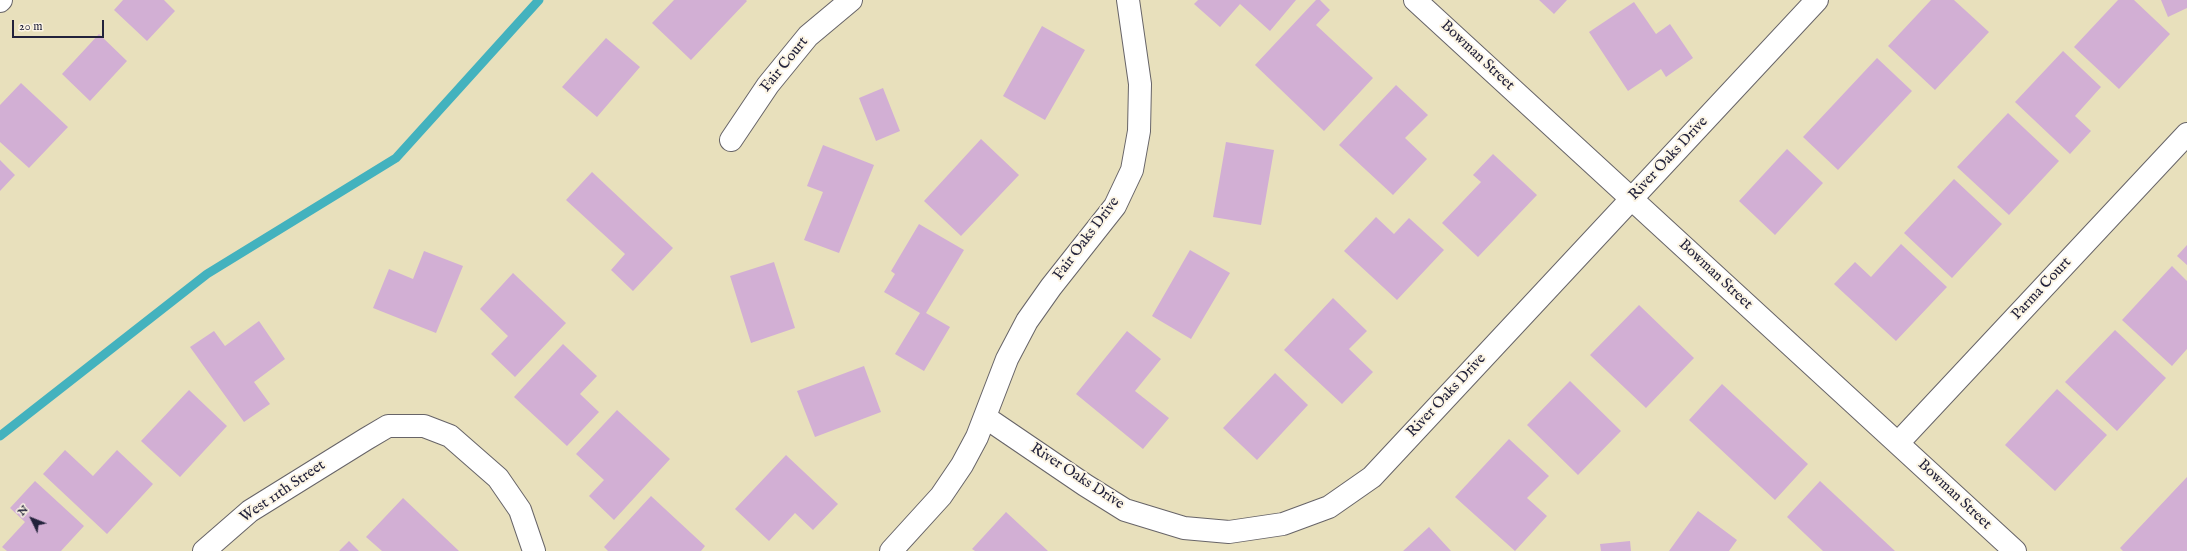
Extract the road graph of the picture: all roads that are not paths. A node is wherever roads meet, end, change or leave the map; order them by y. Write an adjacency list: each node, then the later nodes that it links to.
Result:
1 (851, 0): 6 (street, Fair Court)
2 (1128, 0): 8 (street, Fair Oaks Drive)
3 (1415, 0): 7 (street, Bowman Street)
4 (1817, 0): 7 (street, River Oaks Drive)
5 (2187, 134): 9 (street, Parma Court)
6 (731, 140)
7 (1632, 198): 8 (street, River Oaks Drive); 9 (street, Bowman Street)
8 (985, 417): 12 (street, Fair Oaks Drive)
9 (1898, 443): 13 (street, Bowman Street)
10 (204, 551): 11 (street, West 11th Street)
11 (534, 551)
12 (891, 551)
13 (2016, 551)

